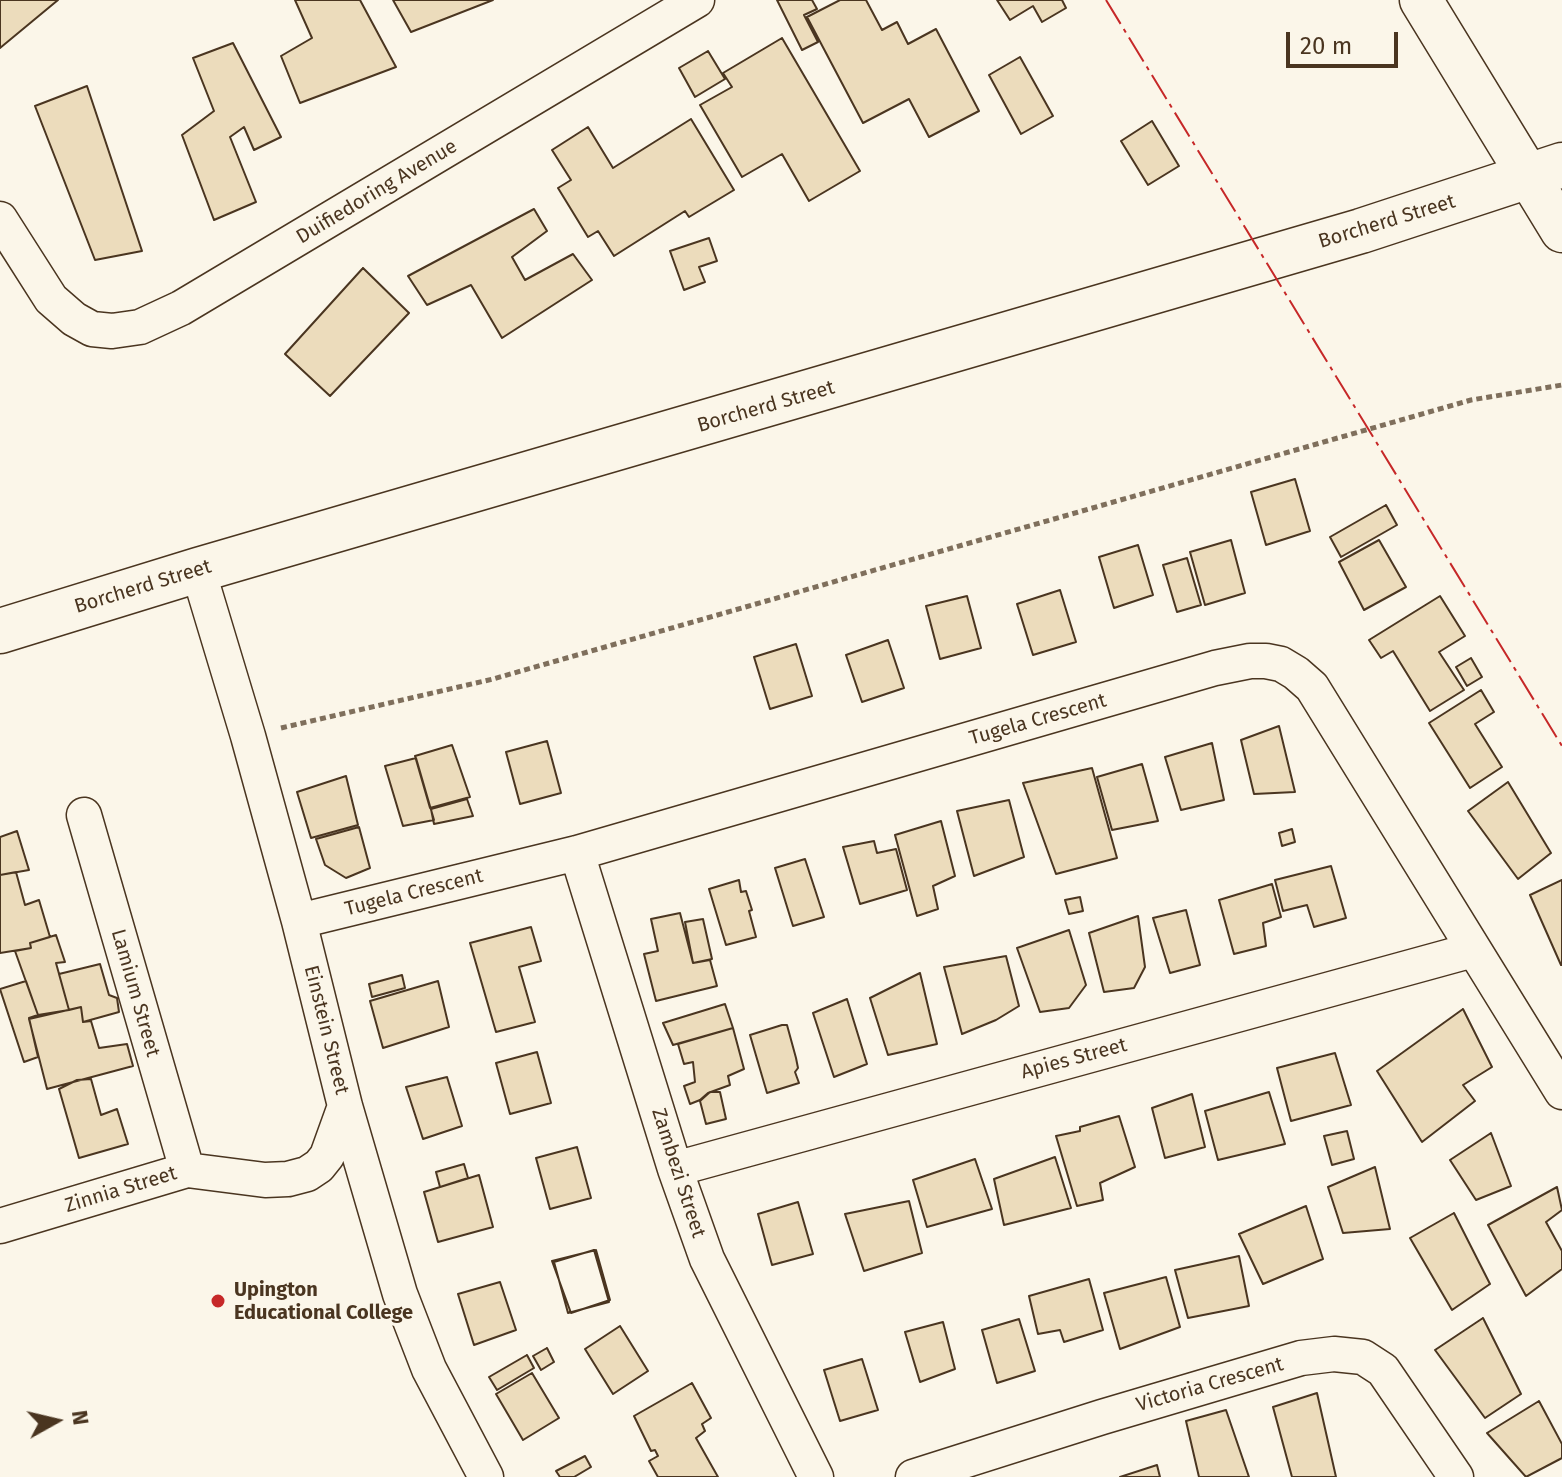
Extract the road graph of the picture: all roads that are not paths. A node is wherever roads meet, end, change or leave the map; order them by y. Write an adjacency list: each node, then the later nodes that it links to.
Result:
1 (697, 0): 4 (street, Duifiedoring Avenue)
2 (1421, 0): 3 (street)
3 (1546, 171): 5 (street); 6 (highway, Borcherd Street)
4 (0, 219)
5 (1562, 231)
6 (198, 570): 7 (highway, Borcherd Street); 10 (street, Einstein Street)
7 (0, 631)
8 (84, 815): 15 (street, Lamium Street)
9 (577, 853): 10 (street, Tugela Crescent); 11 (street, Tugela Crescent); 14 (street, Zambezi Street)
10 (299, 921): 13 (street, Einstein Street)
11 (1473, 950): 12 (street, Tugela Crescent); 14 (street, Apies Street)
12 (1562, 1092)
13 (345, 1106): 15 (street, Zinnia Street); 17 (street, Einstein Street)
14 (675, 1169): 18 (street, Zambezi Street)
15 (187, 1170): 16 (street, Zinnia Street)
16 (0, 1226)
17 (486, 1477)
18 (816, 1477)
19 (913, 1477): 20 (street, Victoria Crescent)
20 (1456, 1477)

